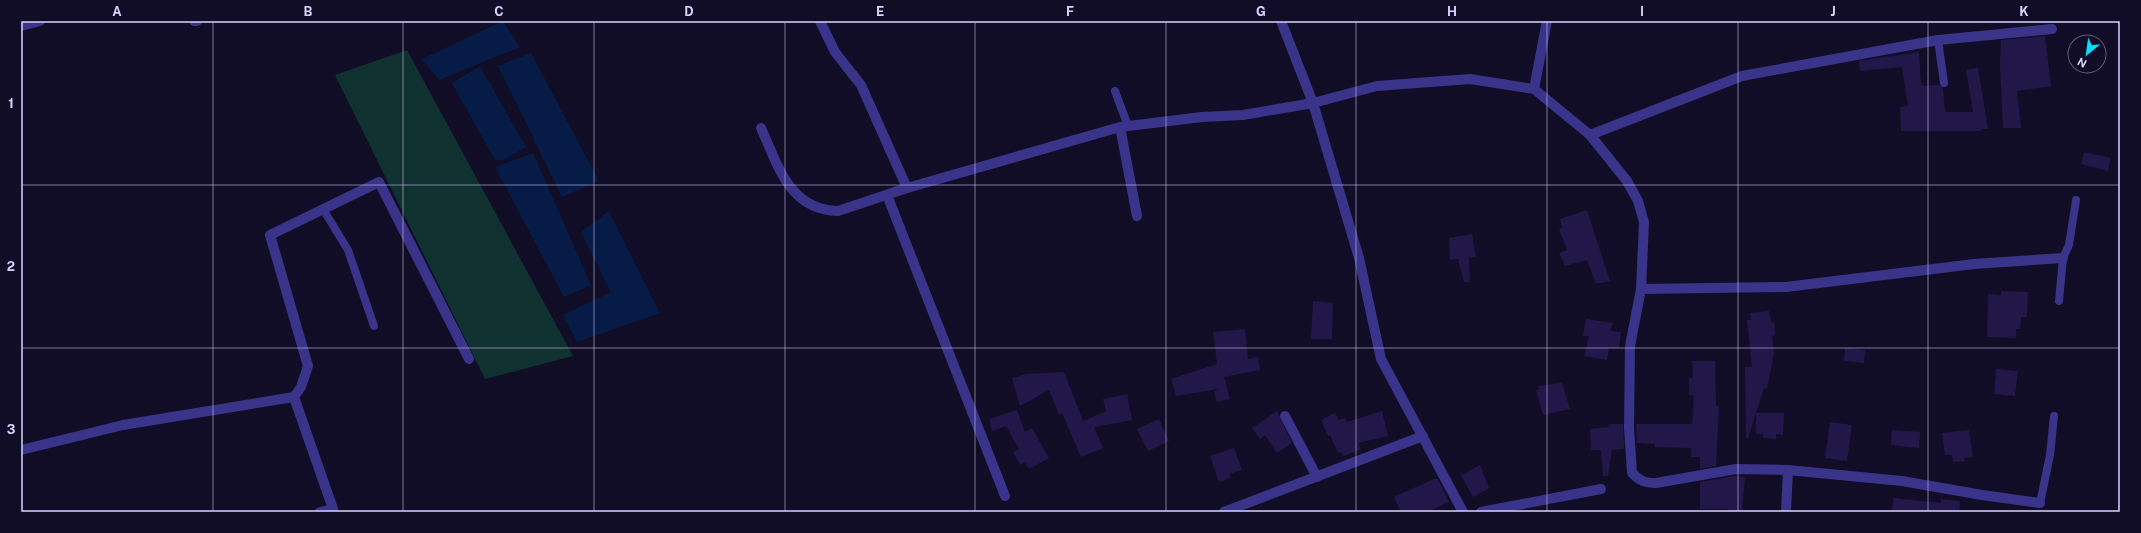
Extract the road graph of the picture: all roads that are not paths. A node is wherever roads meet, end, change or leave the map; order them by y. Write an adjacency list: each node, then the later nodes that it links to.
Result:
1 (40, 21): 5 (street)
2 (820, 21): 15 (street)
3 (1281, 21): 11 (street)
4 (1547, 21): 9 (street)
5 (21, 26)
6 (2052, 29): 7 (street)
7 (1938, 40): 8 (lane); 14 (street)
8 (1944, 83)
9 (1534, 89): 11 (street); 14 (street)
10 (1115, 91): 12 (lane)
11 (1313, 103): 12 (street); 28 (street)
12 (1124, 127): 15 (street); 19 (street)
13 (761, 128): 16 (street)
14 (1590, 135): 21 (street)
15 (907, 188): 16 (street)
16 (887, 195): 33 (street)
17 (2076, 200): 20 (lane)
18 (323, 210): 23 (lane); 24 (street); 25 (street)
19 (1137, 216)
20 (2064, 258): 21 (street); 22 (lane)
21 (1641, 289): 30 (street)
22 (2058, 301)
23 (374, 326)
24 (469, 359)
25 (294, 397): 29 (street); 35 (street)
26 (1285, 416): 31 (street)
27 (2054, 416): 34 (lane)
28 (1423, 436): 31 (street); 37 (street)
29 (21, 450)
30 (1788, 470): 34 (street); 39 (street)
31 (1317, 477): 36 (street)
32 (1601, 489): 38 (street)
33 (1005, 496)
34 (2040, 503)
35 (320, 512)
36 (1224, 512)
37 (1463, 512)
38 (1481, 512)
39 (1786, 512)

